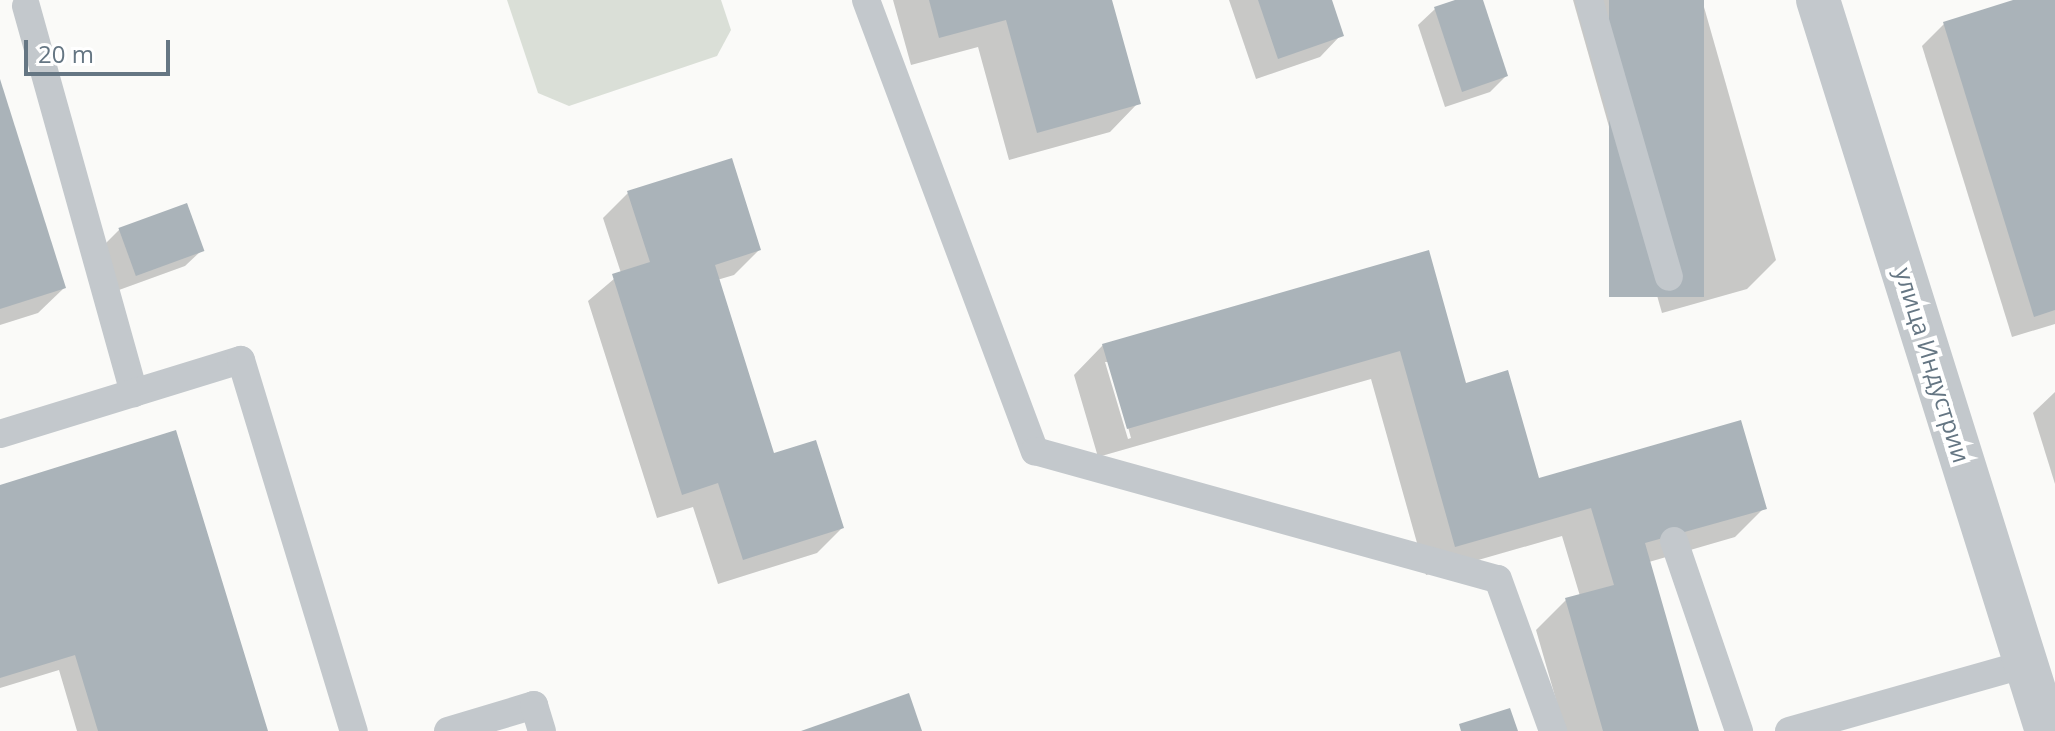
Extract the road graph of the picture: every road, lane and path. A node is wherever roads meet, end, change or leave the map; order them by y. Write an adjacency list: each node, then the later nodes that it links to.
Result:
1 (866, 0): 13 (lane)
2 (1589, 0): 5 (lane)
3 (1818, 0): 9 (street, улица Индустрии)
4 (26, 6): 6 (lane)
5 (1669, 277)
6 (134, 393): 7 (lane); 10 (lane)
7 (0, 434)
8 (1674, 541): 14 (lane)
9 (2026, 664): 15 (lane); 16 (street, улица Индустрии)
10 (354, 731)
11 (448, 731): 12 (lane)
12 (542, 731)
13 (1553, 731)
14 (1739, 731)
15 (1789, 731)
16 (2047, 731)

